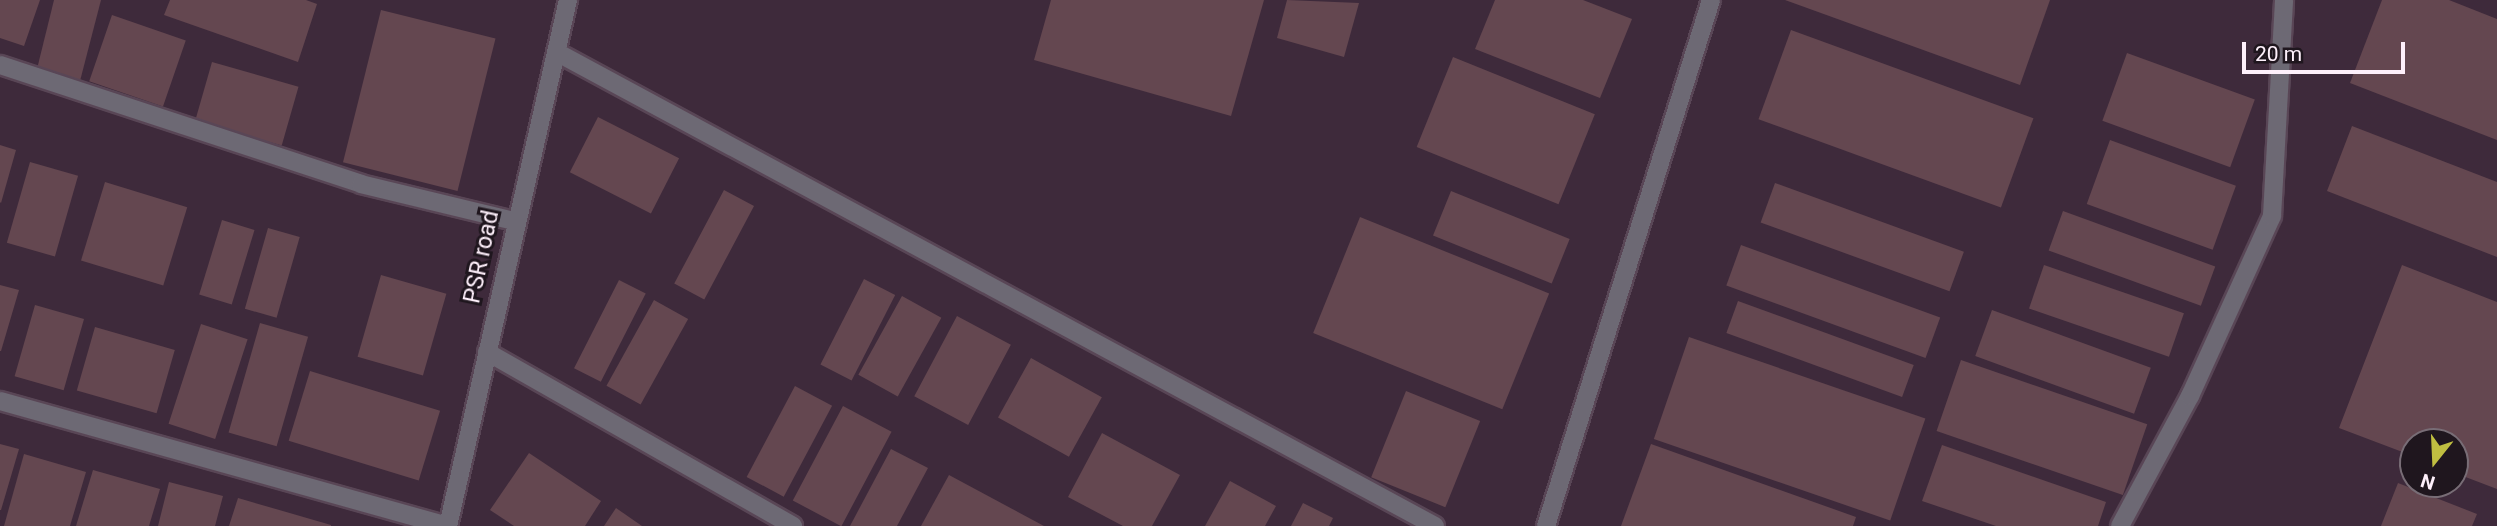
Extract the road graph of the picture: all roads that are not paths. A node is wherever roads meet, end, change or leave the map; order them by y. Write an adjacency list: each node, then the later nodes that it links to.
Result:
1 (568, 0): 4 (street, PSR road)
2 (1711, 0): 12 (street)
3 (2284, 0): 13 (street)
4 (559, 54): 6 (street, PSR road); 11 (street)
5 (0, 65): 6 (street)
6 (514, 221): 7 (street, PSR road)
7 (487, 352): 9 (street, PSR road); 10 (street)
8 (0, 401): 9 (street)
9 (448, 526)
10 (793, 526)
11 (1435, 526)
12 (1546, 526)
13 (2120, 526)

